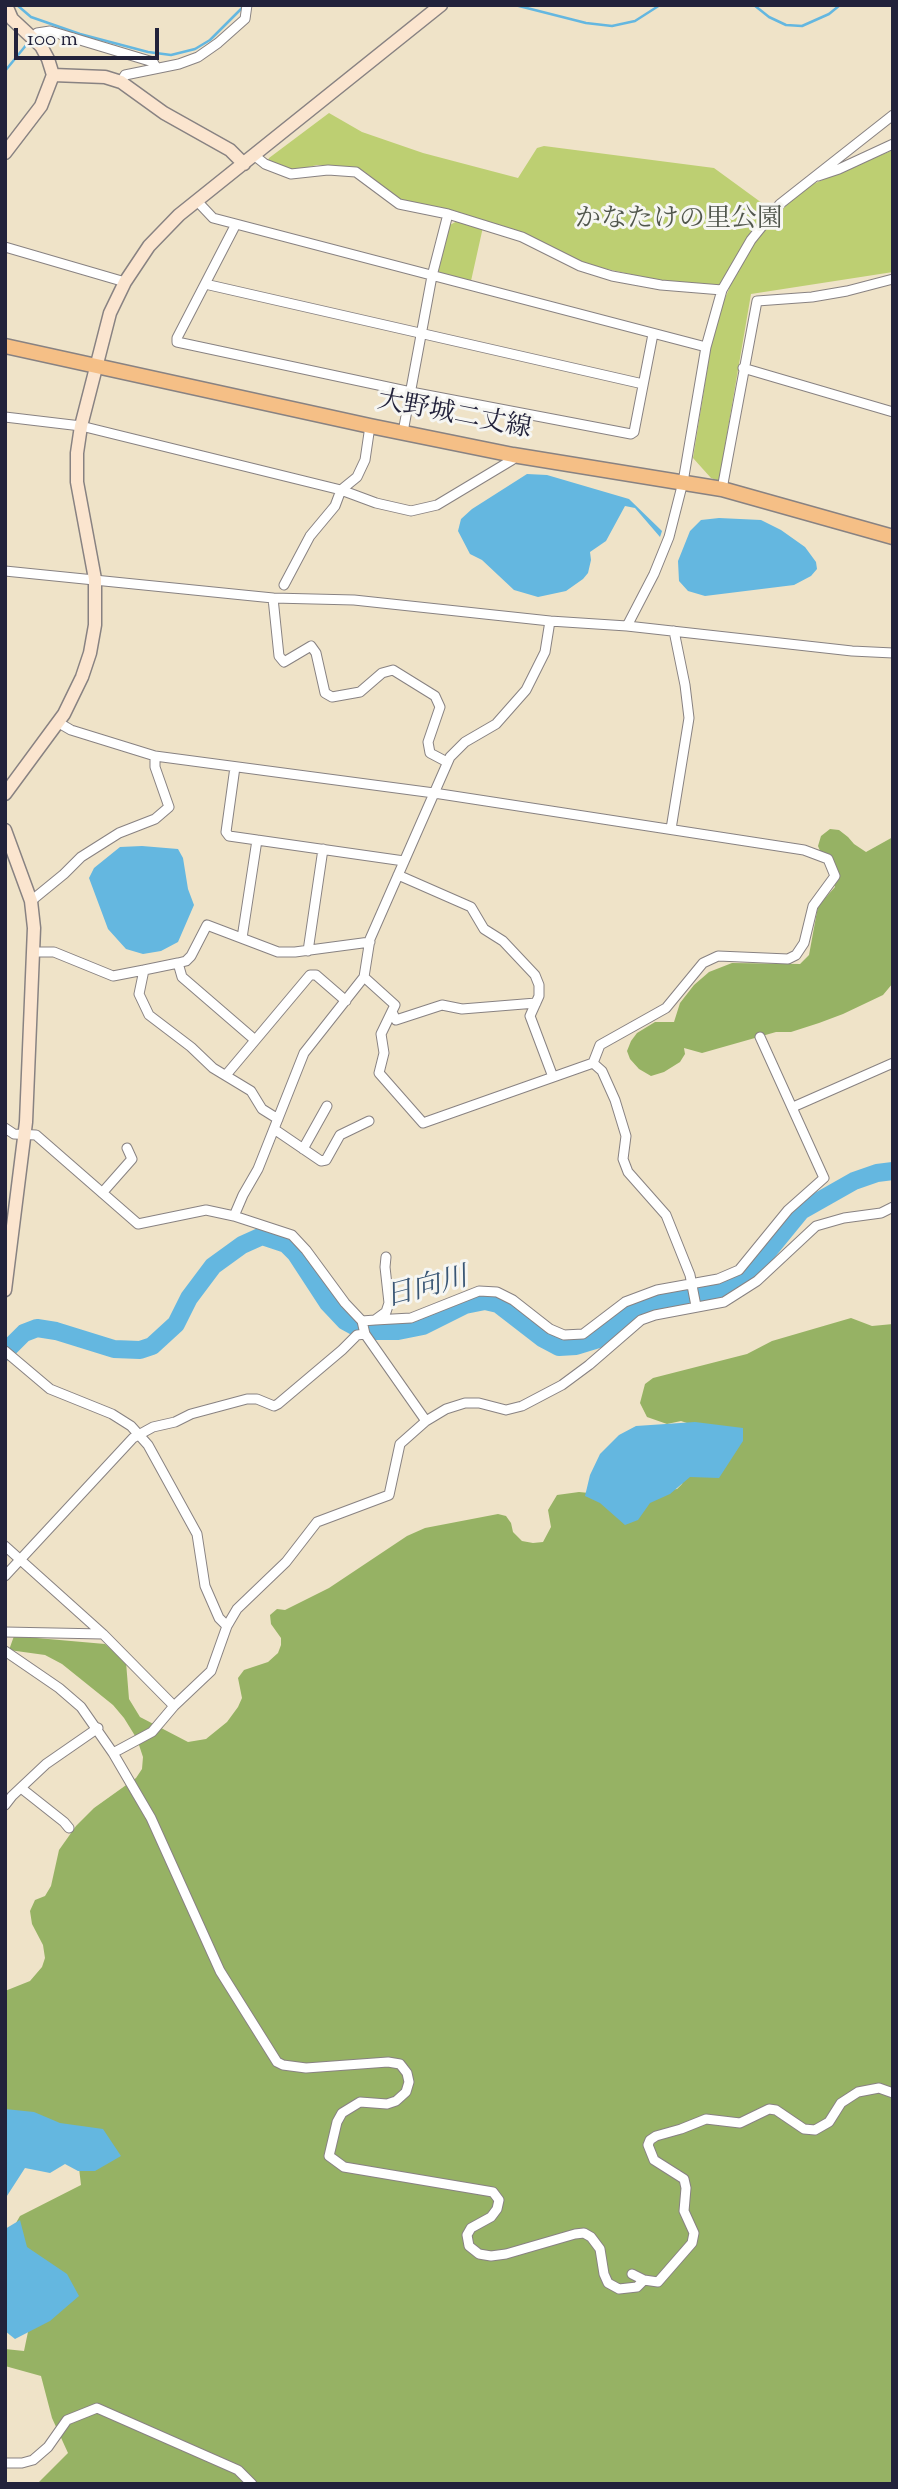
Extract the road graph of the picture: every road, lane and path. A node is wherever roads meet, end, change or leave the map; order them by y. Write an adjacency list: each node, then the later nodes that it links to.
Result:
1 (6, 5): 4 (street)
2 (441, 5): 11 (street)
3 (248, 8): 5 (street)
4 (33, 39): 5 (street); 6 (street)
5 (156, 67): 7 (street)
6 (53, 75): 7 (street); 10 (street)
7 (121, 82): 11 (street)
8 (893, 114): 12 (street)
9 (893, 144): 12 (street)
10 (5, 153)
11 (249, 160): 13 (street); 14 (street)
12 (813, 178): 21 (street)
13 (197, 201): 15 (street); 19 (street)
14 (448, 214): 17 (street); 21 (street)
15 (236, 225): 17 (street); 20 (street)
16 (5, 247): 19 (street)
17 (432, 276): 22 (street); 23 (street)
18 (893, 279): 27 (street)
19 (125, 282): 26 (street)
20 (205, 284): 22 (street); 29 (street)
21 (722, 290): 25 (street)
22 (421, 334): 28 (street); 29 (street)
23 (653, 334): 25 (street); 28 (street)
24 (5, 346): 26 (main road, 大野城二丈線)
25 (706, 347): 36 (street)
26 (97, 366): 32 (street); 33 (main road, 大野城二丈線)
27 (743, 368): 30 (street); 37 (street)
28 (643, 384): 29 (street)
29 (411, 392): 34 (street)
30 (893, 412)
31 (5, 417): 32 (street)
32 (81, 426): 38 (street); 41 (street)
33 (370, 426): 34 (main road, 大野城二丈線); 38 (street)
34 (403, 432): 35 (main road, 大野城二丈線)
35 (513, 455): 36 (main road, 大野城二丈線); 38 (street)
36 (683, 482): 37 (main road, 大野城二丈線); 45 (street)
37 (722, 489): 39 (main road, 大野城二丈線)
38 (341, 490): 42 (street)
39 (893, 537)
40 (5, 571): 41 (street)
41 (95, 579): 43 (street); 48 (street)
42 (284, 585)
43 (273, 598): 44 (street); 50 (street)
44 (550, 621): 45 (street); 50 (street)
45 (627, 626): 46 (street)
46 (674, 631): 47 (street); 54 (street)
47 (893, 653)
48 (59, 723): 49 (street); 53 (street)
49 (155, 756): 51 (street); 60 (street)
50 (447, 762): 52 (street)
51 (235, 766): 52 (street); 56 (street)
52 (434, 793): 54 (street); 58 (street)
53 (5, 794)
54 (671, 829): 73 (street)
55 (5, 830): 60 (street)
56 (257, 840): 57 (street); 61 (street)
57 (323, 849): 58 (street); 63 (street)
58 (404, 861): 59 (street)
59 (398, 875): 62 (street); 69 (street)
60 (31, 901): 64 (street)
61 (242, 938): 63 (street); 65 (street)
62 (370, 942): 63 (street); 67 (street)
63 (308, 951)
64 (33, 952): 66 (street); 83 (street)
65 (178, 963): 66 (street); 72 (street)
66 (144, 970): 75 (street)
67 (364, 977): 68 (street); 70 (street)
68 (346, 1001): 72 (street); 79 (street)
69 (536, 1003): 70 (street); 76 (street)
70 (392, 1012): 76 (street)
71 (760, 1037): 78 (street)
72 (255, 1040): 75 (street)
73 (593, 1063): 76 (street); 91 (street)
74 (893, 1063): 78 (street)
75 (226, 1075): 79 (street)
76 (553, 1077)
77 (327, 1105): 85 (street)
78 (793, 1107): 91 (street)
79 (278, 1119): 82 (street)
80 (369, 1121): 85 (street)
81 (5, 1128): 83 (street)
82 (274, 1129): 85 (street); 89 (street)
83 (24, 1135): 86 (street); 87 (street)
84 (127, 1148): 86 (street)
85 (303, 1149)
86 (102, 1193): 89 (street)
87 (11, 1200): 92 (street)
88 (893, 1207): 93 (street)
89 (234, 1216): 95 (street)
90 (386, 1257): 94 (street)
91 (692, 1282): 93 (street); 94 (street)
92 (5, 1290)
93 (696, 1306): 98 (street)
94 (375, 1320): 95 (street)
95 (362, 1321): 96 (street)
96 (365, 1334): 98 (street); 99 (street)
97 (8, 1354): 99 (street)
98 (426, 1422): 103 (street)
99 (139, 1436): 101 (street); 103 (street)
100 (5, 1546): 101 (street)
101 (22, 1559): 102 (street); 105 (street)
102 (5, 1576)
103 (228, 1626): 107 (street)
104 (5, 1632): 105 (street)
105 (103, 1634): 107 (street)
106 (5, 1651): 108 (street)
107 (174, 1706): 109 (street)
108 (98, 1728): 109 (street); 110 (street)
109 (113, 1753): 116 (street)
110 (21, 1788): 111 (street); 113 (street)
111 (9, 1794): 112 (street)
112 (5, 1805)
113 (69, 1828)
114 (893, 2093): 116 (street)
115 (632, 2274): 116 (street)
116 (644, 2280)
117 (5, 2463): 118 (street)
118 (252, 2484)

